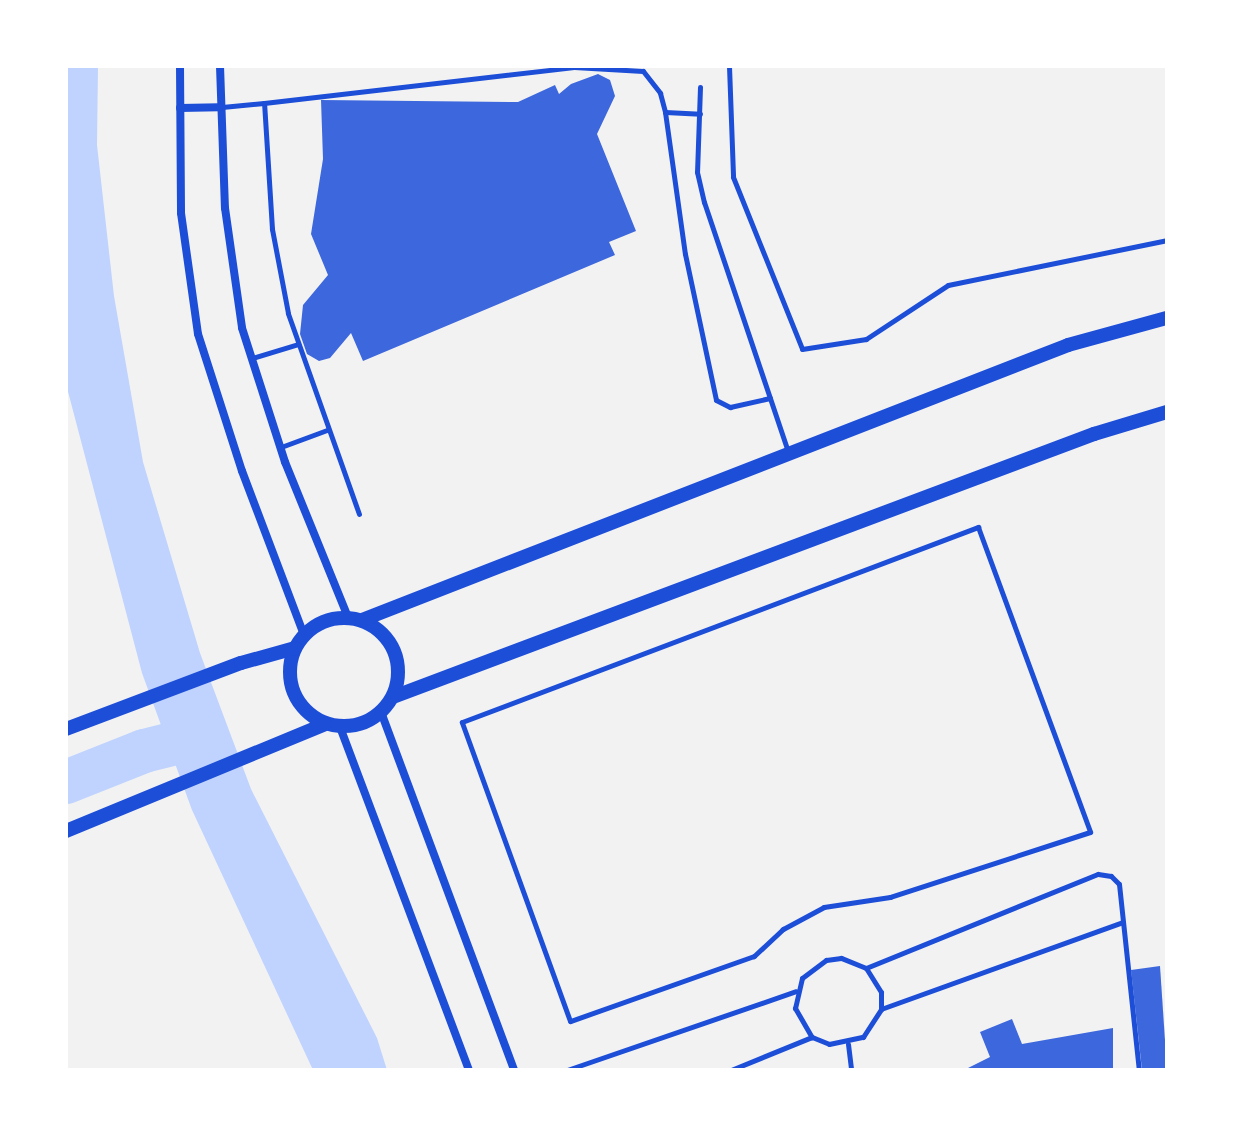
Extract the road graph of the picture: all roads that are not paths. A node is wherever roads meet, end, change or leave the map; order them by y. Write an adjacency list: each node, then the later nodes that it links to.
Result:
1 (180, 66): 7 (street)
2 (220, 66): 6 (street)
3 (729, 66): 10 (lane)
4 (700, 87): 9 (lane)
5 (264, 103): 6 (lane); 8 (lane); 12 (lane)
6 (219, 107): 7 (street); 13 (street)
7 (180, 108): 21 (street)
8 (665, 112): 9 (lane); 14 (lane)
9 (700, 114): 14 (lane)
10 (1167, 240)
11 (1167, 318): 18 (street)
12 (298, 344): 13 (lane); 16 (lane)
13 (252, 358): 17 (street)
14 (770, 398): 18 (lane)
15 (1167, 412): 23 (street)
16 (327, 430): 17 (lane); 19 (lane)
17 (280, 447): 20 (street)
18 (788, 454): 20 (street)
19 (359, 514)
20 (355, 619): 21 (street); 23 (street)
21 (304, 635): 22 (street)
22 (295, 648): 25 (street); 26 (street)
23 (393, 697): 24 (street)
24 (381, 712): 25 (street); 36 (street)
25 (333, 725): 27 (street); 35 (street)
26 (66, 729)
27 (66, 831)
28 (1122, 922): 29 (lane); 31 (lane); 40 (lane)
29 (866, 968): 30 (lane); 31 (lane)
30 (796, 991): 33 (lane); 37 (lane)
31 (881, 1009): 34 (lane)
32 (570, 1021): 32 (lane)
33 (812, 1037): 34 (lane); 38 (lane)
34 (848, 1044): 39 (lane)
35 (469, 1070)
36 (514, 1070)
37 (567, 1070)
38 (731, 1070)
39 (851, 1070)
40 (1139, 1070)

